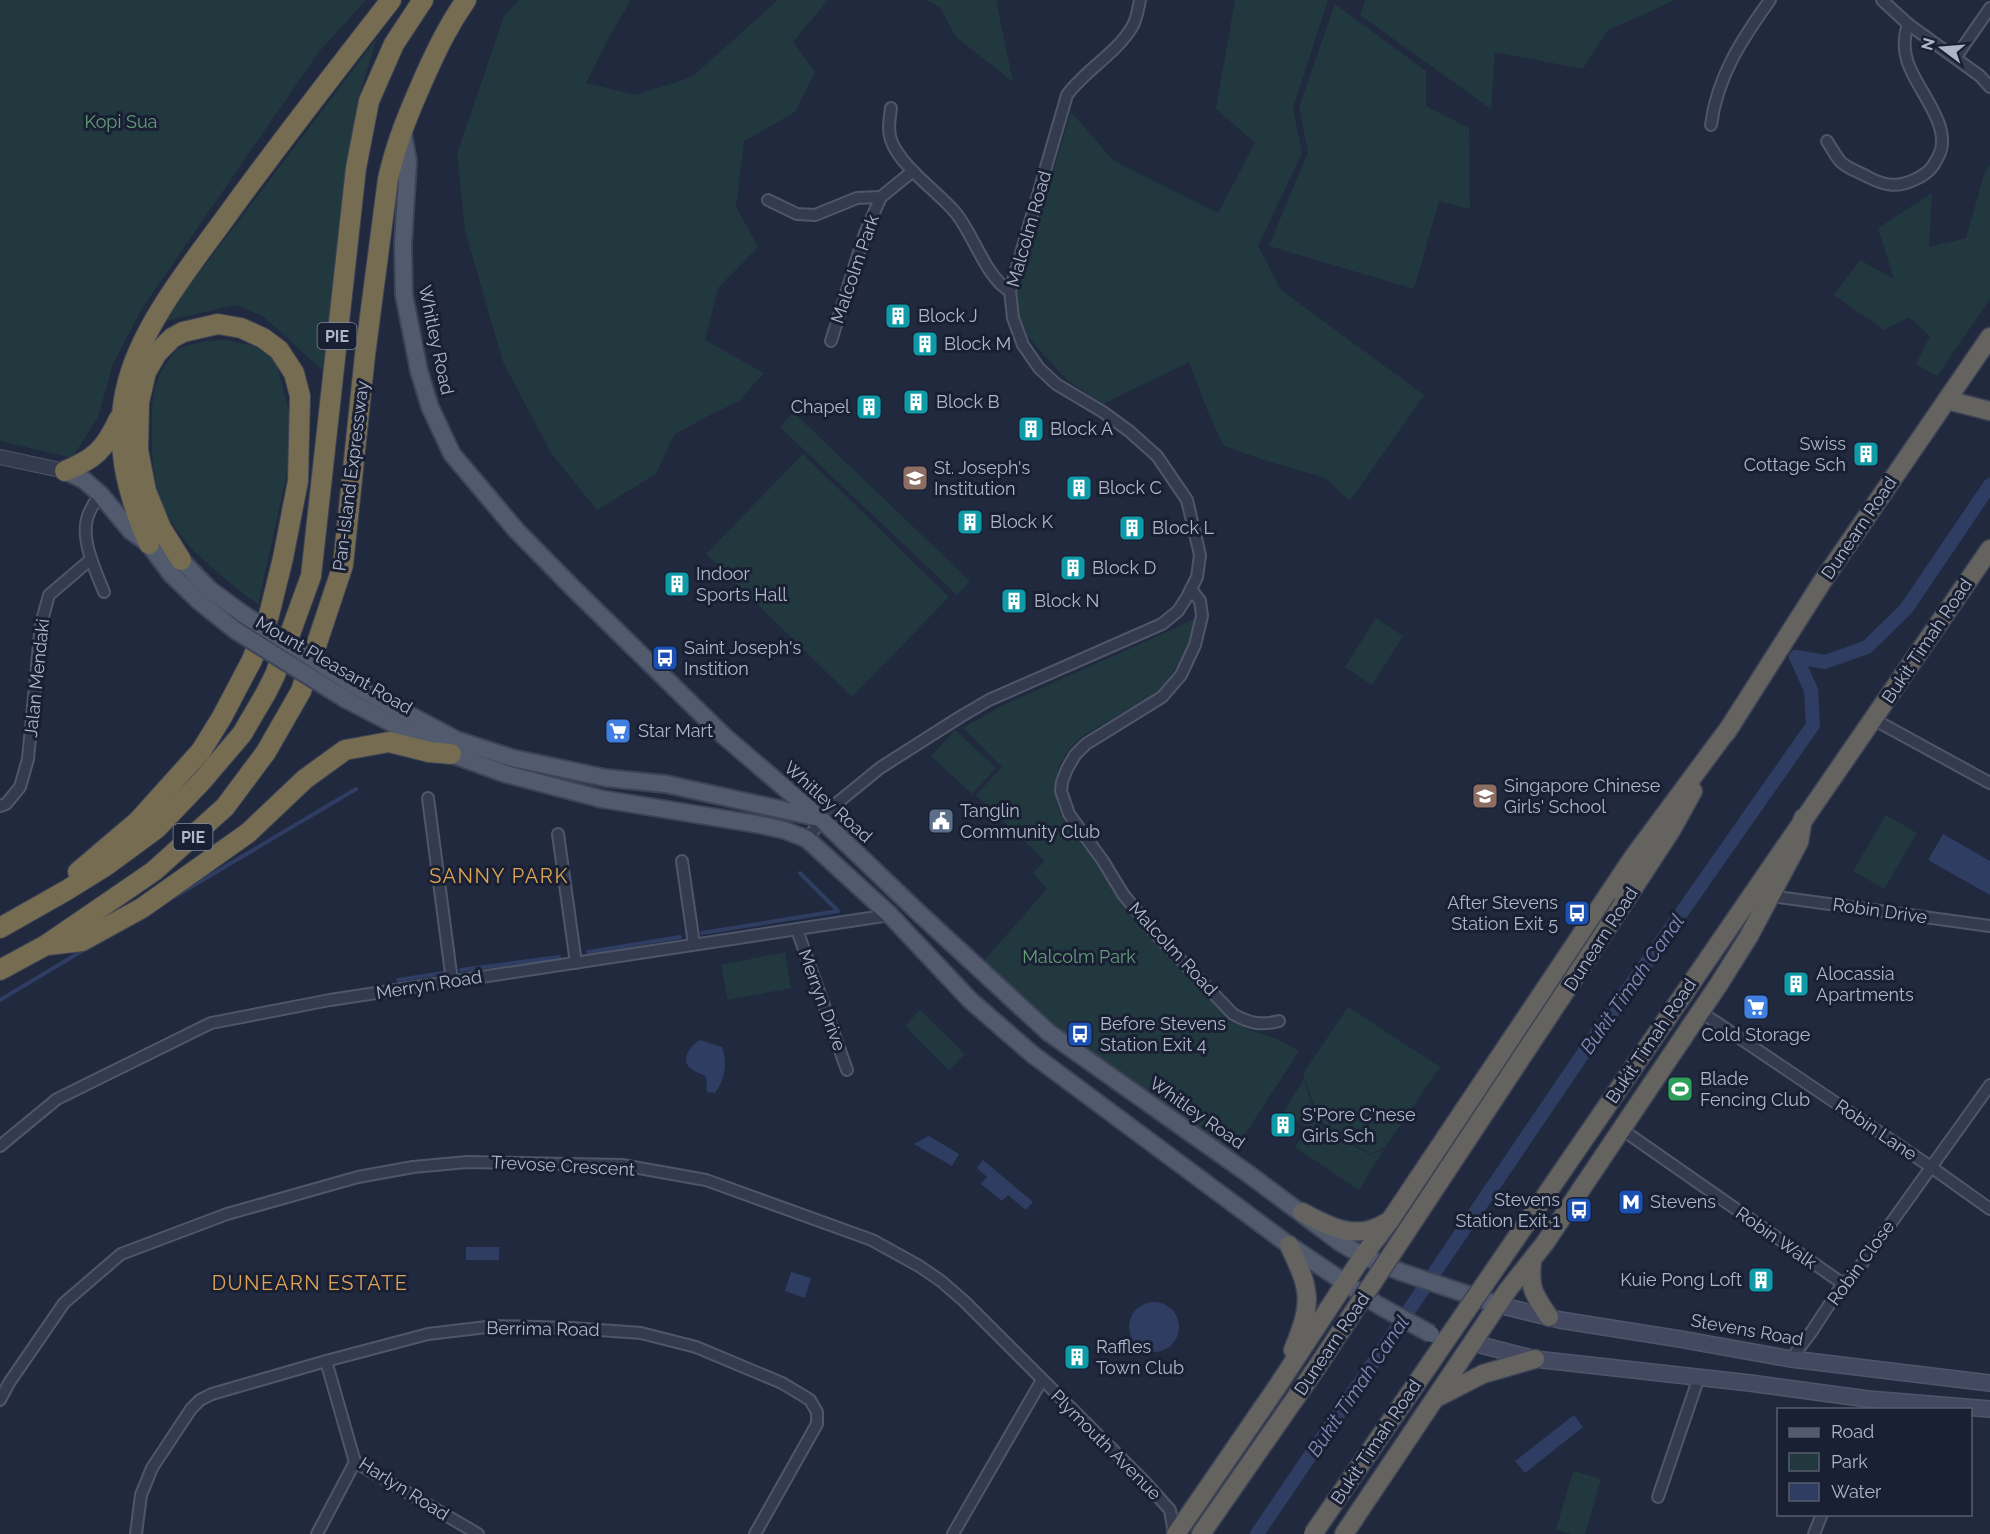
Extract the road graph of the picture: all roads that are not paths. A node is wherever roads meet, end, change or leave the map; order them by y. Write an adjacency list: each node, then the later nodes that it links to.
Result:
1 (391, 0): 22 (highway)
2 (423, 0): 45 (highway, Pan-Island Expressway / PIE)
3 (466, 0): 13 (highway, Pan-Island Expressway / PIE)
4 (1140, 0): 18 (street, Malcolm Road)
5 (1770, 0): 12 (street)
6 (1882, 0): 8 (street)
7 (1990, 8): 9 (street)
8 (1908, 24): 10 (street); 14 (street)
9 (1958, 54)
10 (1990, 87)
11 (891, 108): 15 (street)
12 (1711, 125)
13 (402, 127): 41 (main road, Whitley Road); 52 (highway, Pan-Island Expressway / PIE)
14 (1827, 141)
15 (913, 171): 16 (street, Malcolm Park); 18 (street)
16 (881, 197): 17 (street, Malcolm Park); 19 (street, Malcolm Park)
17 (768, 200)
18 (1010, 291): 31 (street, Malcolm Road)
19 (831, 341)
20 (1988, 346): 21 (highway, Dunearn Road)
21 (1947, 400): 23 (highway); 35 (highway, Dunearn Road)
22 (123, 409): 25 (highway); 27 (highway)
23 (1990, 411)
24 (0, 457): 25 (street)
25 (65, 471): 26 (main road, Mount Pleasant Road)
26 (100, 494): 27 (main road, Mount Pleasant Road); 29 (street)
27 (149, 544): 33 (main road, Mount Pleasant Road, bridge)
28 (1990, 549): 34 (highway, Bukit Timah Road)
29 (90, 560): 32 (street); 39 (street, Jalan Mendaki)
30 (181, 560): 33 (main road, Mount Pleasant Road, bridge); 45 (highway)
31 (1191, 589): 41 (street, Malcolm Road); 57 (street, Malcolm Road)
32 (104, 592)
33 (351, 693): 36 (main road, Mount Pleasant Road); 41 (main road, Mount Pleasant Road)
34 (1874, 719): 37 (street); 40 (highway, Bukit Timah Road)
35 (1732, 724): 65 (highway); 96 (highway, Dunearn Road, bridge)
36 (451, 754): 43 (main road, Mount Pleasant Road); 52 (highway)
37 (1990, 783)
38 (428, 798): 55 (street)
39 (0, 806)
40 (1803, 818): 46 (highway); 97 (highway, Bukit Timah Road, bridge)
41 (821, 819): 43 (street, Malcolm Road); 64 (main road, Whitley Road)
42 (558, 834): 53 (street)
43 (807, 839): 47 (main road)
44 (682, 861): 51 (street)
45 (67, 890): 49 (highway, Pan-Island Expressway / PIE)
46 (1771, 896): 48 (street, Robin Drive); 56 (highway)
47 (890, 915): 50 (street, Merryn Road); 66 (main road)
48 (1990, 926)
49 (0, 928)
50 (797, 930): 51 (street, Merryn Road); 58 (street, Merryn Drive)
51 (694, 944): 53 (street, Merryn Road)
52 (46, 945): 54 (highway, Pan-Island Expressway / PIE)
53 (576, 963): 55 (street, Merryn Road)
54 (0, 970)
55 (452, 981): 61 (street, Merryn Road)
56 (1701, 1012): 60 (highway); 62 (street, Robin Lane)
57 (1279, 1021)
58 (847, 1070)
59 (1990, 1085): 62 (street, Robin Close)
60 (1623, 1127): 68 (highway); 70 (street, Robin Walk)
61 (0, 1146)
62 (1931, 1167): 63 (street); 70 (street, Robin Close)
63 (1990, 1209)
64 (1302, 1212): 65 (highway); 67 (main road, Whitley Road)
65 (1391, 1219): 67 (highway)
66 (1289, 1245): 69 (main road); 80 (highway)
67 (1363, 1256): 69 (highway); 71 (main road, Whitley Road)
68 (1532, 1261): 71 (highway); 72 (highway)
69 (1346, 1282): 73 (main road, bridge); 80 (highway)
70 (1844, 1282): 75 (street, Robin Close)
71 (1499, 1305): 72 (main road, Stevens Road); 73 (highway)
72 (1549, 1317): 75 (main road, Stevens Road)
73 (1473, 1343): 74 (main road); 81 (highway)
74 (1535, 1359): 77 (main road); 81 (highway)
75 (1791, 1359): 79 (main road, Stevens Road)
76 (326, 1361): 85 (street, Harlyn Road); 90 (street, Berrima Road); 93 (street, Berrima Road)
77 (1699, 1377): 83 (main road); 86 (street)
78 (1042, 1380): 82 (street, Trevose Crescent); 87 (street, Plymouth Avenue); 94 (street)
79 (1990, 1383)
80 (1277, 1387): 88 (highway)
81 (1434, 1399): 98 (highway)
82 (0, 1400)
83 (1865, 1405): 84 (main road)
84 (1990, 1408)
85 (355, 1462): 91 (street); 92 (street, Harlyn Road)
86 (1658, 1497)
87 (1170, 1510): 88 (street, Plymouth Avenue); 95 (street, Plymouth Avenue)
88 (1189, 1515): 95 (highway)
89 (1822, 1516): 99 (street)
90 (136, 1534)
91 (317, 1534)
92 (478, 1534)
93 (755, 1534)
94 (953, 1534)
95 (1175, 1534)
96 (1201, 1534)
97 (1313, 1534)
98 (1344, 1534)
99 (1814, 1534)

